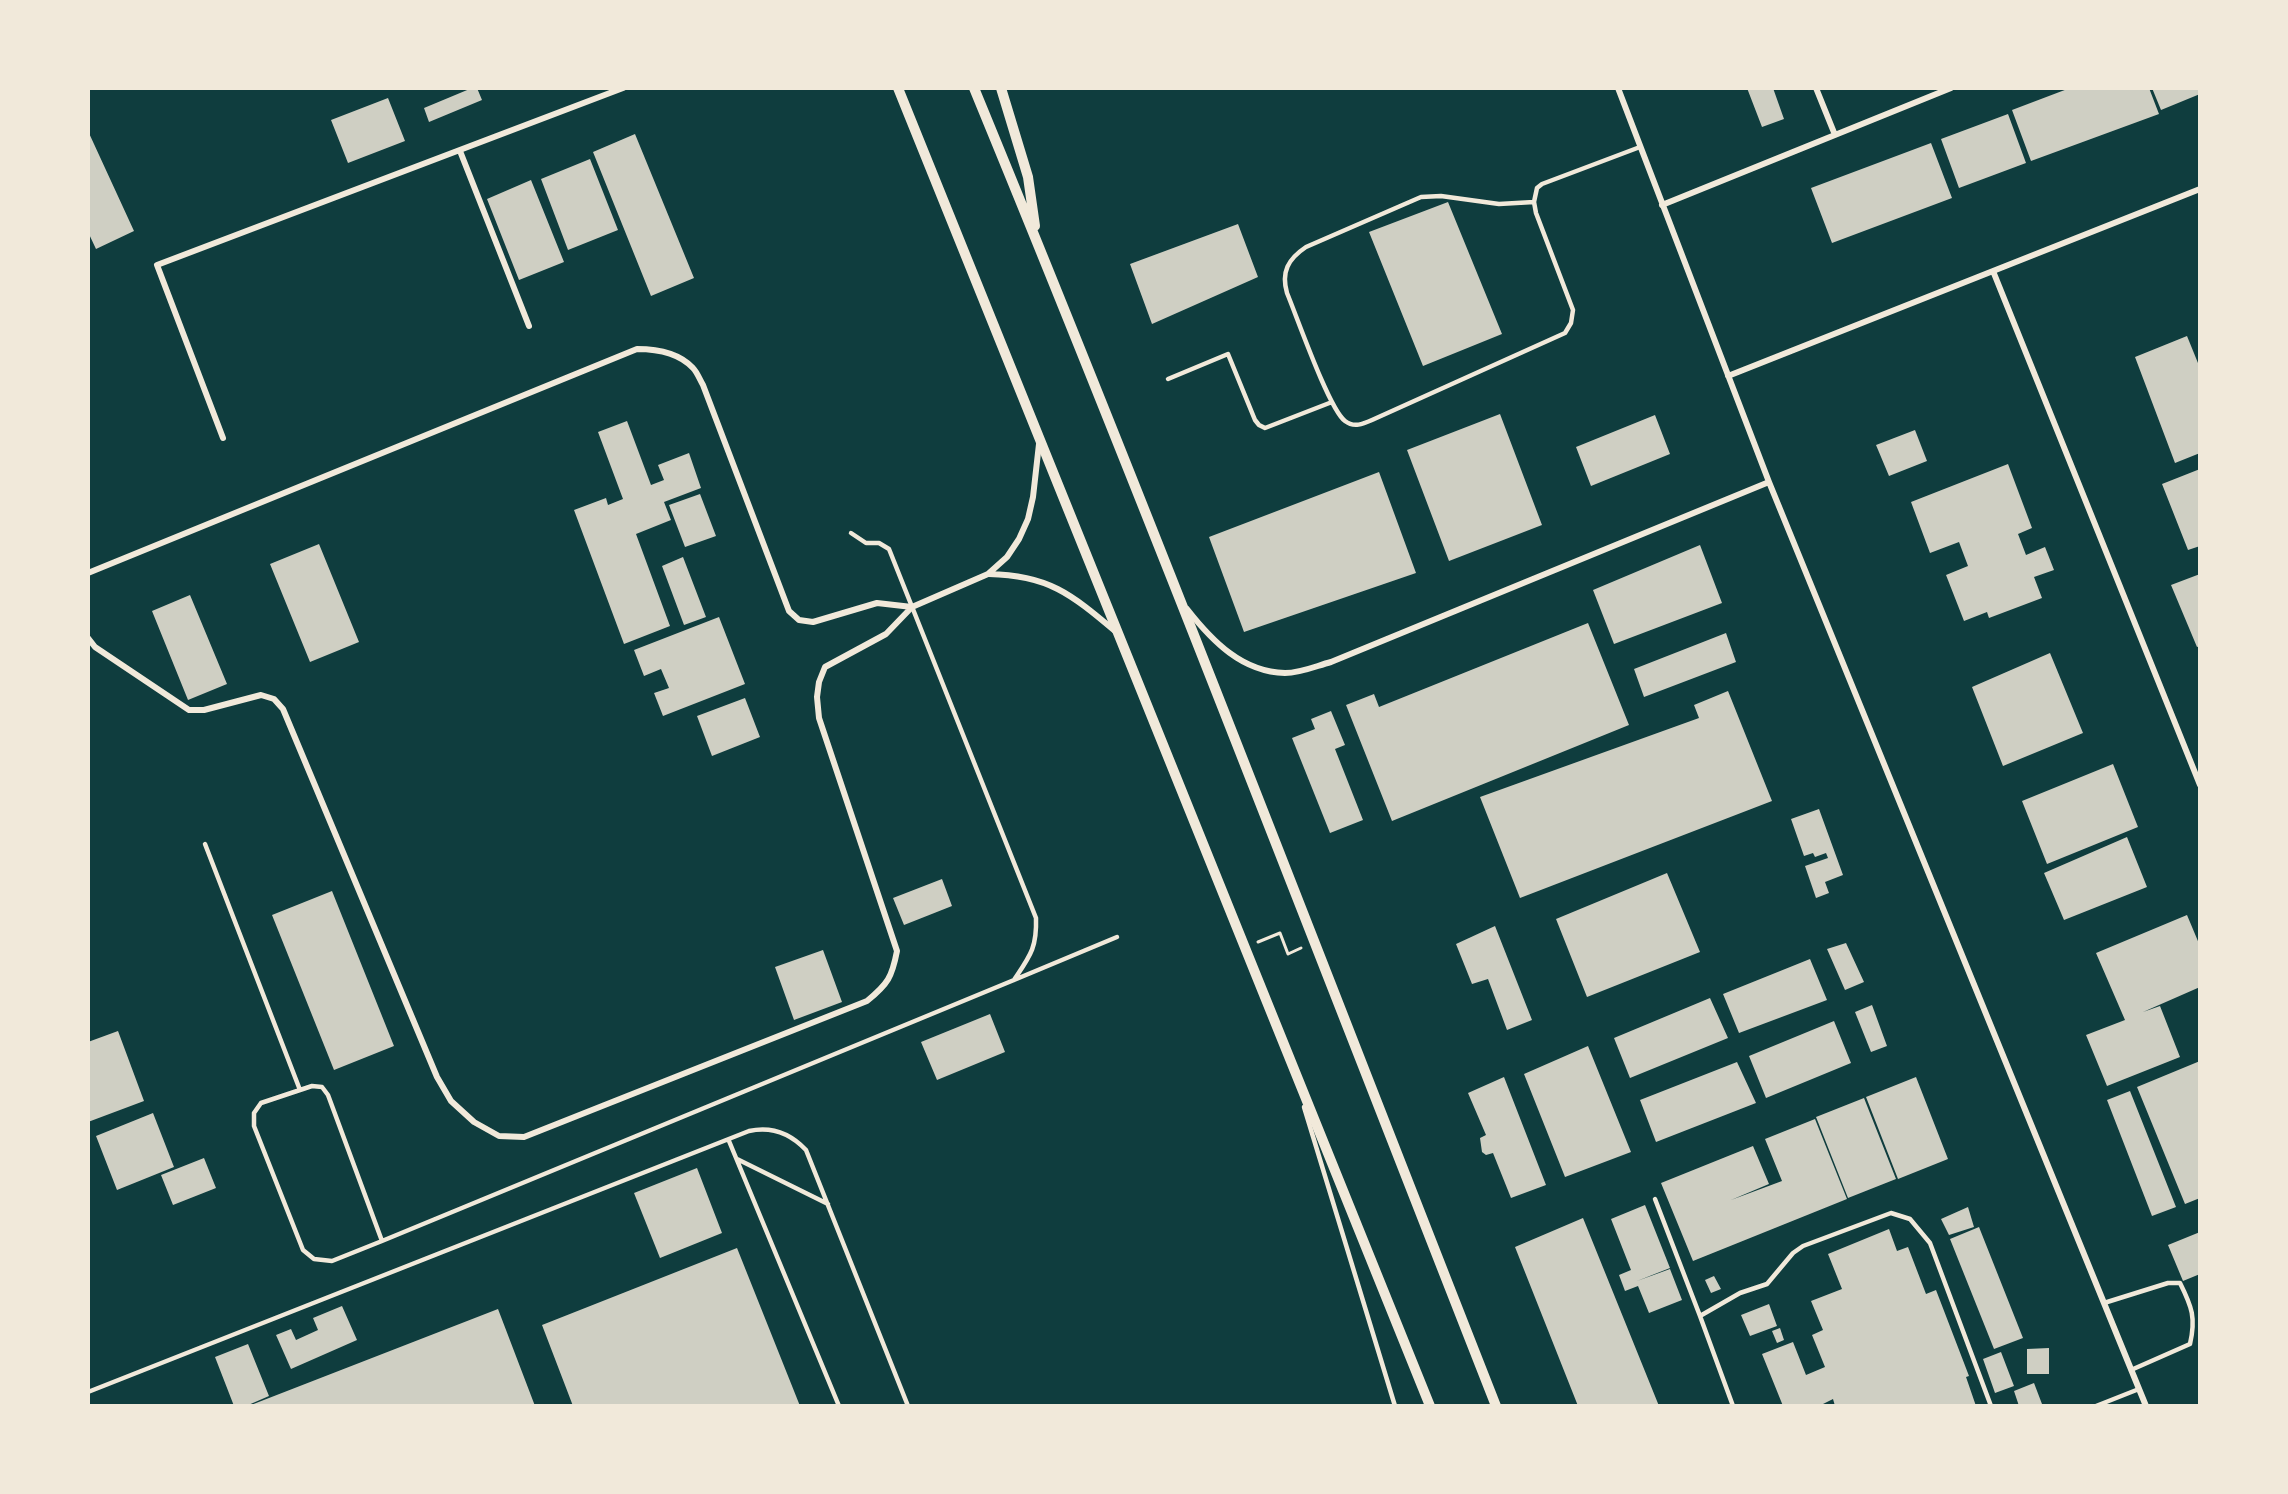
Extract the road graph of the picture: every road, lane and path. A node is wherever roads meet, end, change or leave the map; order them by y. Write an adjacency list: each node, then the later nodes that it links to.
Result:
1 (623, 88): 10 (street)
2 (974, 88): 14 (street)
3 (1001, 88): 14 (street)
4 (1618, 88): 9 (street)
5 (1816, 88): 8 (street)
6 (1951, 88): 8 (street)
7 (898, 90): 21 (street)
8 (1835, 135): 13 (street)
9 (1640, 147): 12 (lane); 13 (street)
10 (460, 151): 16 (street); 20 (street)
11 (2199, 189): 15 (street)
12 (1534, 202): 19 (lane); 19 (lane)
13 (1662, 205): 17 (street)
14 (1037, 241): 26 (street)
15 (1993, 271): 17 (street); 30 (street)
16 (529, 326)
17 (1728, 376): 22 (street)
18 (1168, 379): 19 (lane)
19 (1332, 402)
20 (223, 438)
21 (1039, 440): 25 (street); 28 (street)
22 (1768, 482): 26 (street); 43 (street)
23 (851, 533): 27 (lane)
24 (88, 573): 27 (street)
25 (988, 574): 27 (street); 28 (street)
26 (1179, 598): 33 (street)
27 (912, 606): 29 (street); 35 (lane)
28 (1116, 632): 34 (street)
29 (88, 638)
30 (2199, 785)
31 (205, 844): 37 (lane)
32 (1117, 937): 35 (lane)
33 (1314, 943): 34 (path); 52 (street)
34 (1244, 948): 36 (street)
35 (1014, 980): 42 (lane)
36 (1290, 1061): 50 (lane); 51 (street)
37 (300, 1090): 42 (lane); 42 (lane)
38 (729, 1141): 39 (lane); 41 (lane); 47 (lane)
39 (737, 1159): 41 (lane); 48 (lane)
40 (1654, 1199): 44 (lane)
41 (828, 1204): 49 (lane)
42 (382, 1241)
43 (2104, 1304): 45 (street); 45 (lane)
44 (1700, 1316): 53 (lane); 54 (lane)
45 (2131, 1370): 46 (street)
46 (2139, 1389): 55 (lane); 56 (street)
47 (88, 1392)
48 (839, 1406)
49 (909, 1406)
50 (1395, 1406)
51 (1430, 1406)
52 (1496, 1406)
53 (1733, 1406)
54 (1991, 1406)
55 (2096, 1406)
56 (2146, 1406)

